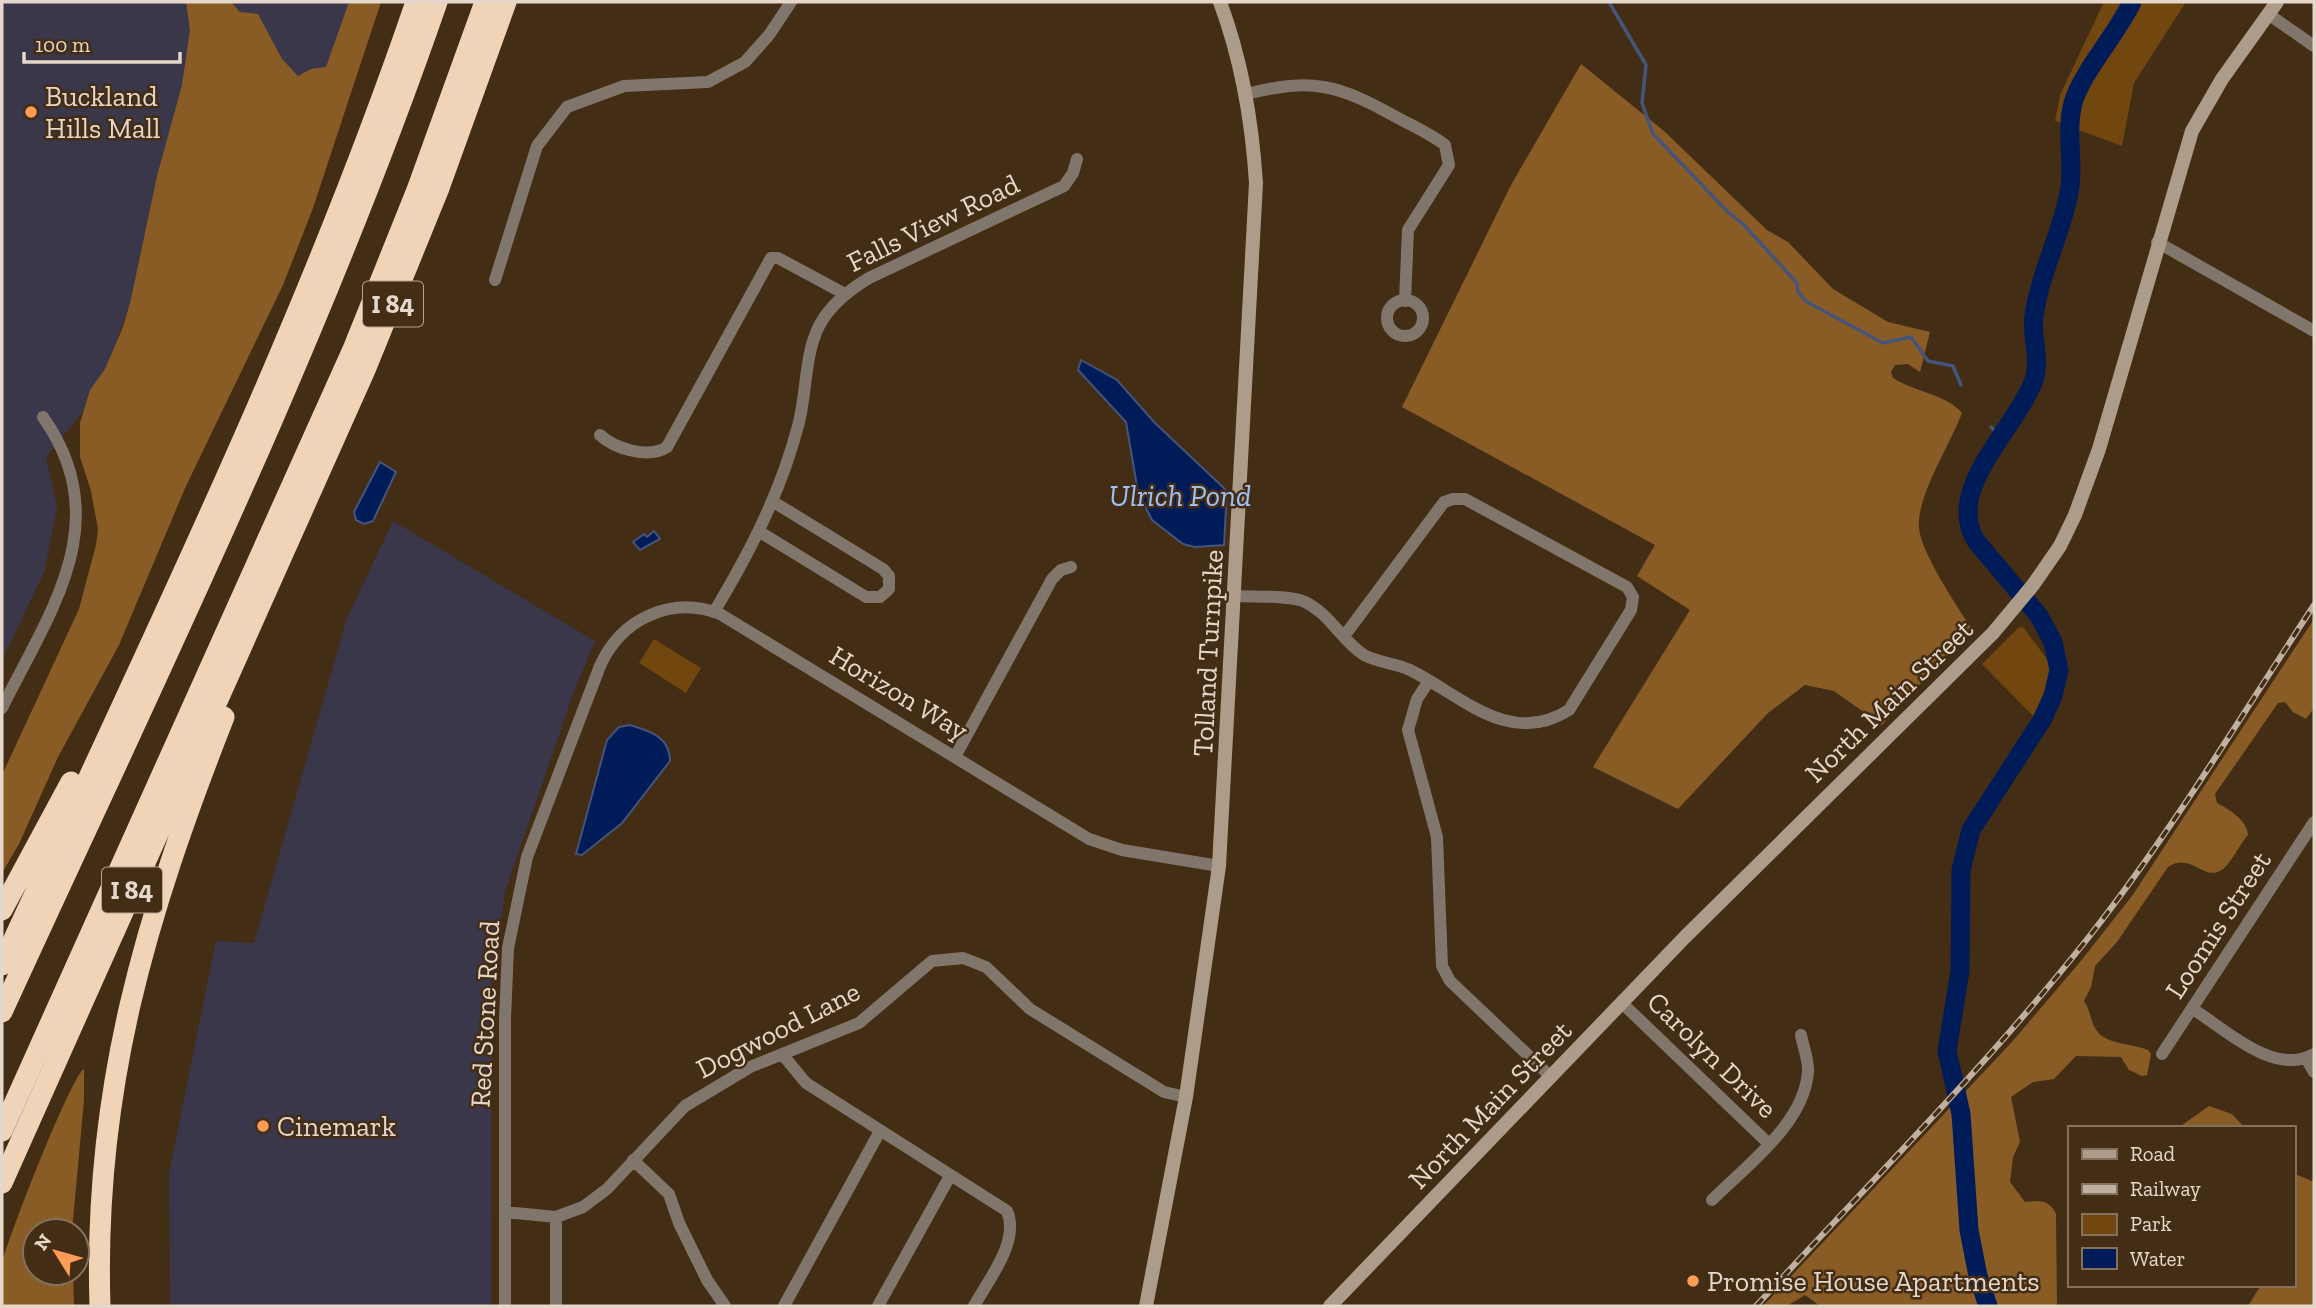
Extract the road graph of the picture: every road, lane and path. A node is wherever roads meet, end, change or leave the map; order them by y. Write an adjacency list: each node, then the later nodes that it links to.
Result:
1 (416, 2): 26 (highway)
2 (437, 2): 37 (highway)
3 (485, 2): 45 (highway)
4 (506, 2): 23 (highway, I 84)
5 (791, 2): 13 (street)
6 (1220, 2): 10 (main road, Tolland Turnpike)
7 (2277, 2): 8 (main road, North Main Street)
8 (2267, 14): 9 (street); 12 (main road, North Main Street)
9 (2314, 46)
10 (1247, 94): 15 (street); 22 (main road, Tolland Turnpike)
11 (1077, 159): 14 (street, Falls View Road)
12 (2157, 242): 16 (street); 35 (main road, North Main Street)
13 (495, 280)
14 (845, 294): 18 (street); 19 (street, Falls View Road)
15 (1405, 301)
16 (2314, 331)
17 (43, 417): 29 (street)
18 (600, 435)
19 (772, 501): 20 (street, Falls View Road); 20 (street)
20 (760, 532): 24 (street, Falls View Road)
21 (1071, 568): 30 (street)
22 (1236, 596): 25 (street); 32 (main road, Tolland Turnpike)
23 (264, 599): 50 (highway, I 84); 54 (highway)
24 (714, 612): 28 (street, Horizon Way); 30 (street, Horizon Way)
25 (1345, 635): 27 (street); 27 (street)
26 (142, 659): 33 (highway); 34 (highway)
27 (1429, 681): 43 (street)
28 (589, 696): 52 (street, Red Stone Road)
29 (2, 708)
30 (956, 755): 32 (street, Horizon Way)
31 (2314, 822): 36 (street, Loomis Street)
32 (1219, 866): 44 (main road, Tolland Turnpike)
33 (2, 910)
34 (2, 965)
35 (1622, 1003): 43 (main road, North Main Street); 47 (street, Carolyn Drive)
36 (2193, 1009): 40 (street, Loomis Street); 41 (street)
37 (2, 1012)
38 (1801, 1035): 47 (street)
39 (782, 1054): 44 (street, Dogwood Lane); 46 (street); 48 (street, Dogwood Lane)
40 (2162, 1054)
41 (2310, 1056): 42 (street)
42 (2314, 1072)
43 (1551, 1077): 62 (main road, North Main Street)
44 (1186, 1097): 61 (main road, Tolland Turnpike)
45 (2, 1131)
46 (880, 1131): 49 (street); 58 (street)
47 (1768, 1143): 51 (street)
48 (633, 1160): 53 (street, Dogwood Lane); 57 (street)
49 (950, 1176): 59 (street); 60 (street)
50 (2, 1183)
51 (1712, 1200)
52 (505, 1212): 53 (street, Dogwood Lane); 55 (street, Red Stone Road)
53 (556, 1217): 56 (street)
54 (100, 1306)
55 (505, 1306)
56 (556, 1306)
57 (725, 1306)
58 (784, 1306)
59 (878, 1306)
60 (974, 1306)
61 (1146, 1306)
62 (1330, 1306)

